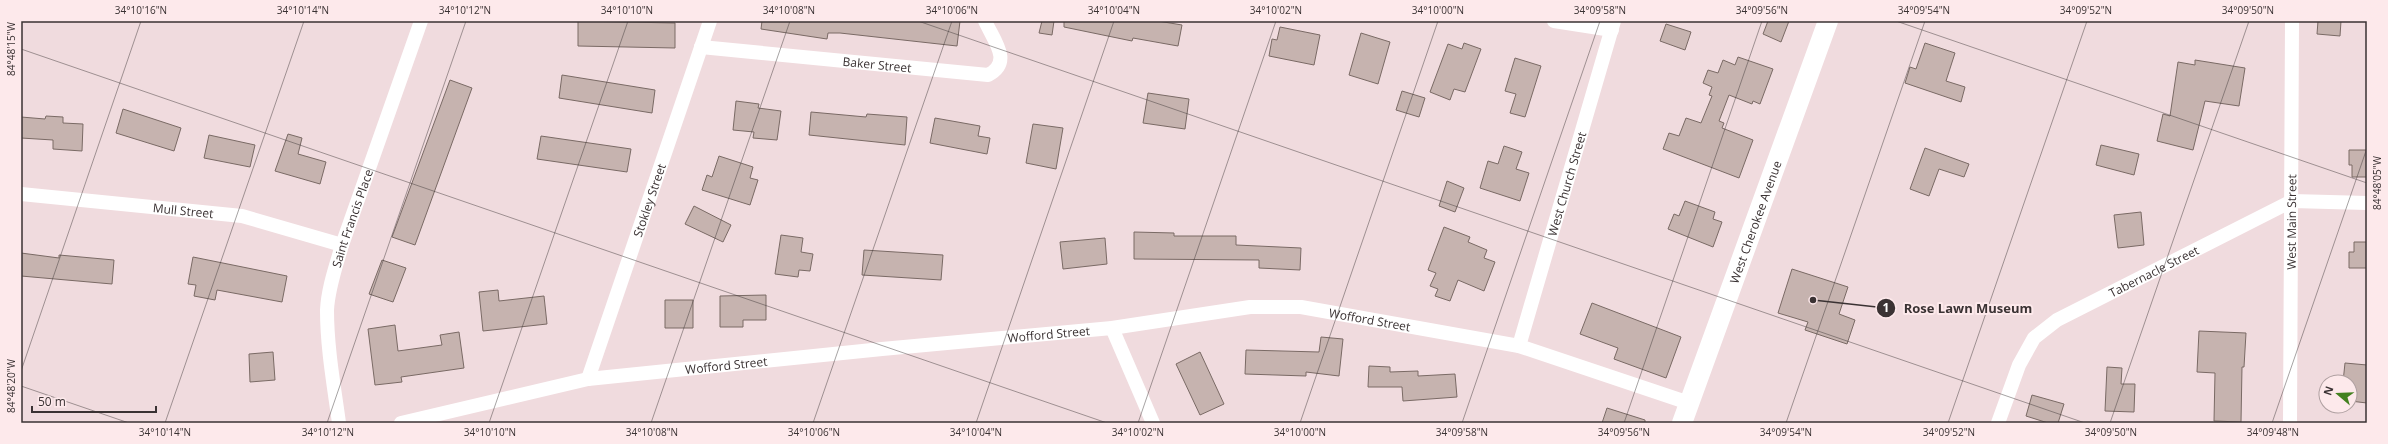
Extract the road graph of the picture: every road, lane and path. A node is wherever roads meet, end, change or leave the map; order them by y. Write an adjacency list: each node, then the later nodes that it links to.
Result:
1 (421, 21): 12 (street, Saint Francis Place)
2 (710, 21): 8 (street, Stokley Street)
3 (985, 21): 8 (street, Baker Street)
4 (1554, 21): 7 (street)
5 (1828, 21): 16 (main road, West Cherokee Avenue)
6 (2292, 21): 10 (street, West Main Street)
7 (1613, 25): 14 (street, West Church Street)
8 (701, 47): 15 (street, Stokley Street)
9 (21, 194): 12 (street, Mull Street)
10 (2292, 201): 11 (street, Tabernacle Street); 21 (street, Tabernacle Street); 22 (street, West Main Street)
11 (2367, 203)
12 (342, 245): 17 (street, Saint Francis Place)
13 (1112, 328): 14 (street, Wofford Street); 15 (street, Wofford Street); 19 (street)
14 (1519, 346): 16 (street, Wofford Street)
15 (588, 379): 18 (street, Wofford Street)
16 (1689, 403): 20 (main road, West Cherokee Avenue)
17 (339, 423)
18 (401, 423)
19 (1153, 423)
20 (1682, 423)
21 (1998, 423)
22 (2290, 423)

